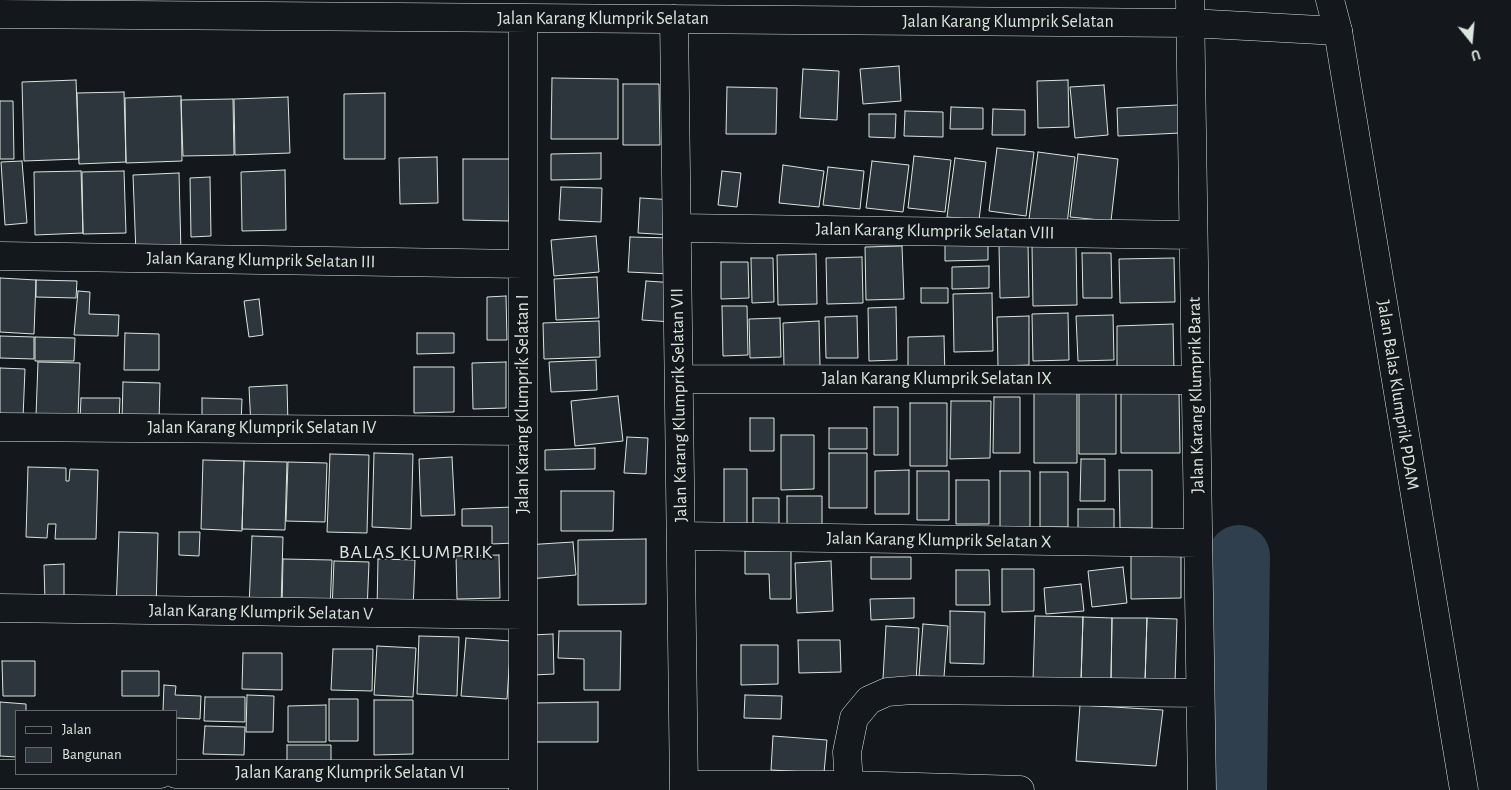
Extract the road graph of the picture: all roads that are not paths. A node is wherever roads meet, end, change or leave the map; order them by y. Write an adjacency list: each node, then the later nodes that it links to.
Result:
1 (1330, 0): 6 (street, Jalan Balas Klumprik PDAM)
2 (0, 14): 3 (street, Jalan Karang Klumprik Selatan)
3 (523, 18): 5 (street, Jalan Karang Klumprik Selatan); 10 (street, Jalan Karang Klumprik Selatan I)
4 (1200, 18): 5 (street, Jalan Karang Klumprik Selatan); 6 (street, Jalan Karang Klumprik Selatan); 8 (street, Jalan Karang Klumprik Barat)
5 (674, 19): 7 (street, Jalan Karang Klumprik Selatan VII)
6 (1338, 32): 28 (street, Jalan Balas Klumprik PDAM)
7 (677, 228): 8 (street, Jalan Karang Klumprik Selatan VIII); 11 (street, Jalan Karang Klumprik Selatan VII)
8 (1193, 235): 12 (street, Jalan Karang Klumprik Barat)
9 (0, 256): 10 (street, Jalan Karang Klumprik Selatan III)
10 (523, 264): 14 (street, Jalan Karang Klumprik Selatan I)
11 (679, 379): 12 (street, Jalan Karang Klumprik Selatan IX); 15 (street, Jalan Karang Klumprik Selatan VII)
12 (1196, 380): 16 (street, Jalan Karang Klumprik Barat)
13 (0, 427): 14 (street, Jalan Karang Klumprik Selatan IV)
14 (523, 431): 18 (street, Jalan Karang Klumprik Selatan I)
15 (681, 536): 16 (street, Jalan Karang Klumprik Selatan X); 25 (street, Jalan Karang Klumprik Selatan VII)
16 (1198, 543): 19 (street, Jalan Karang Klumprik Barat)
17 (0, 608): 18 (street, Jalan Karang Klumprik Selatan V)
18 (523, 615): 23 (street, Jalan Karang Klumprik Selatan I)
19 (1200, 693): 24 (street); 27 (street, Jalan Karang Klumprik Barat)
20 (0, 774): 21 (street)
21 (15, 774)
22 (178, 774): 23 (street, Jalan Karang Klumprik Selatan VI)
23 (523, 782)
24 (849, 785): 25 (street); 26 (street)
25 (684, 788)
26 (1020, 790)
27 (1202, 790)
28 (1464, 790)

